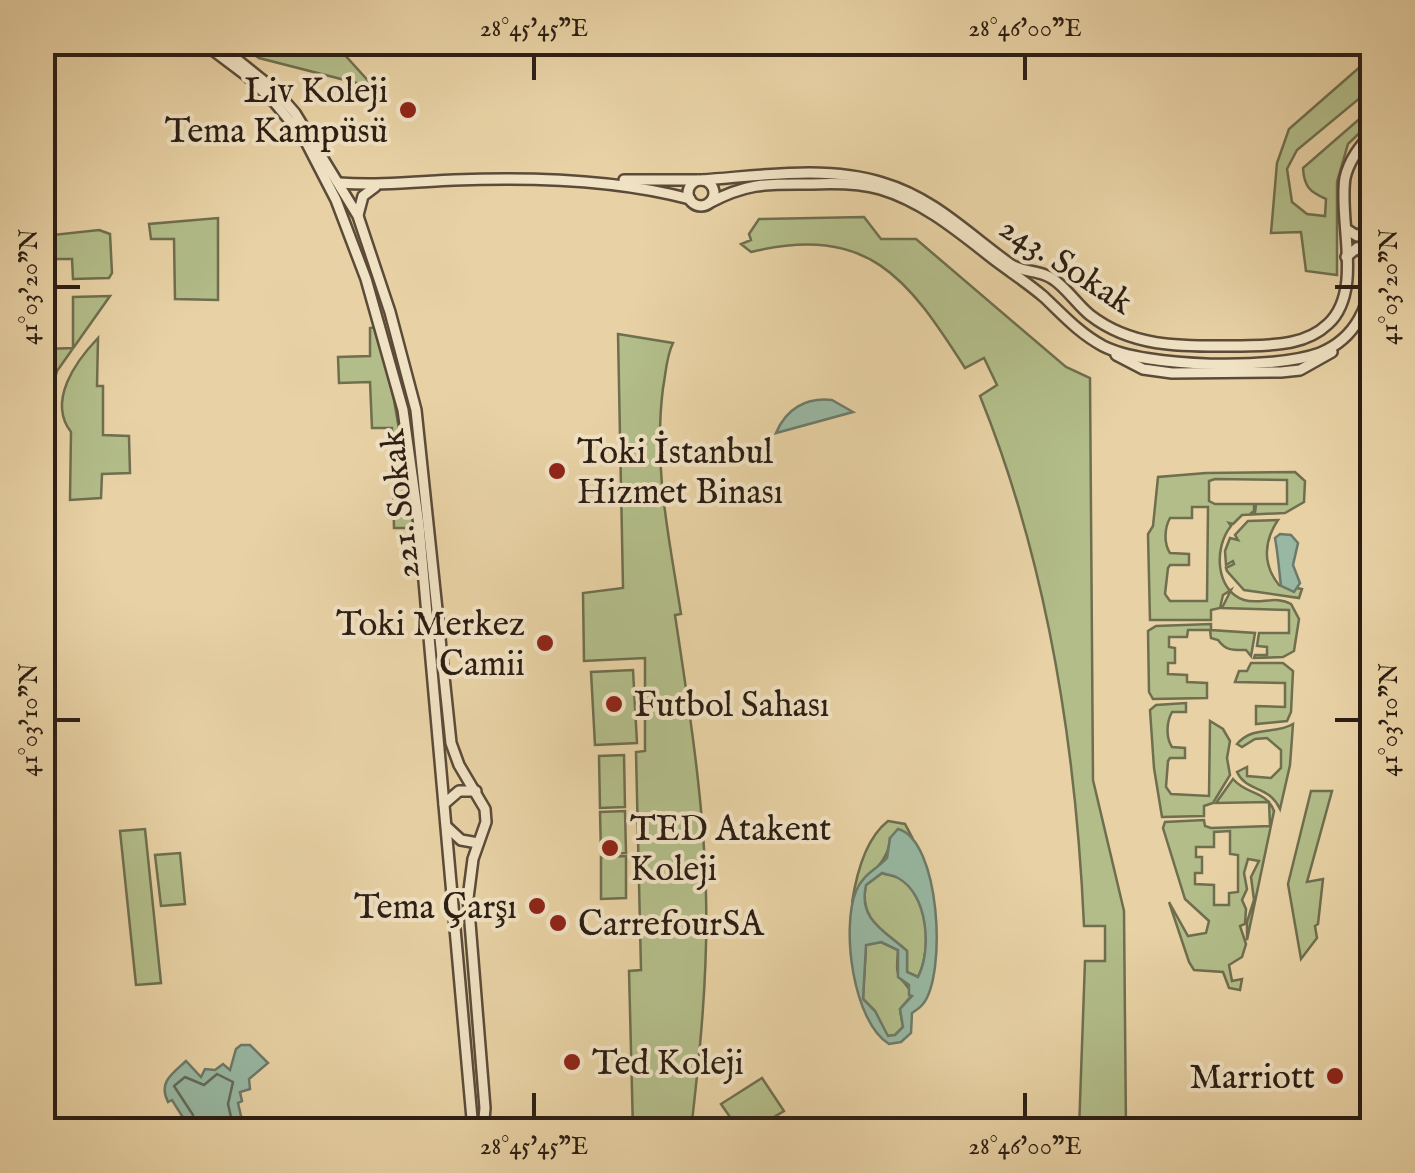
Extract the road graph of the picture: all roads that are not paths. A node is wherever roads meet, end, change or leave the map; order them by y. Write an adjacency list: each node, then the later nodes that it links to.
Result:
1 (202, 42): 17 (street, 221. Sokak)
2 (215, 42): 7 (street, 221. Sokak)
3 (1372, 133): 12 (street, 243. Sokak)
4 (1372, 169): 13 (street, 243. Sokak)
5 (700, 180): 6 (street, 243. Sokak); 9 (street); 10 (street); 14 (street, 243. Sokak)
6 (581, 182): 8 (street, 243. Sokak); 9 (street, 243. Sokak)
7 (338, 183): 8 (street, 243. Sokak); 11 (street, 221. Sokak)
8 (378, 186): 11 (street)
9 (690, 200): 10 (street)
10 (709, 202): 15 (street, 243. Sokak)
11 (358, 216): 16 (street, 221. Sokak)
12 (1346, 228): 13 (street); 14 (street, 243. Sokak)
13 (1369, 228): 15 (street, 243. Sokak)
14 (1346, 256): 15 (street)
15 (1369, 257)
16 (476, 791): 17 (street); 19 (street, 221. Sokak)
17 (444, 804): 18 (street)
18 (446, 825): 19 (street); 20 (street)
19 (478, 843): 21 (street, 221. Sokak)
20 (473, 1130)
21 (483, 1130)

